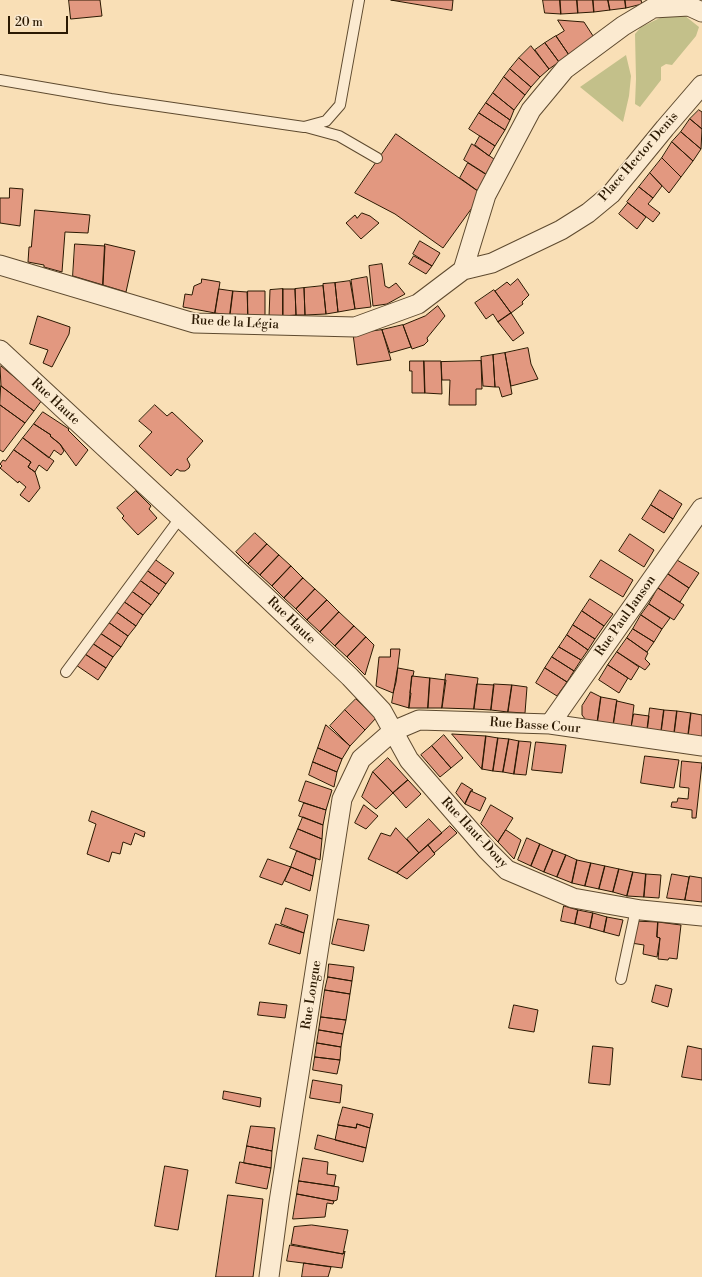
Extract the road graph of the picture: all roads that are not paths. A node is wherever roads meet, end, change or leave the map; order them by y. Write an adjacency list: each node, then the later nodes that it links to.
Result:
1 (358, 0): 5 (lane)
2 (702, 12): 8 (street)
3 (0, 80): 5 (lane)
4 (702, 85): 8 (street, Place Hector Denis)
5 (304, 127): 6 (lane)
6 (376, 158)
7 (0, 265): 8 (street, Rue de la Légia)
8 (463, 270)
9 (0, 350): 11 (street, Rue Haute)
10 (702, 508): 13 (street, Rue Paul Janson)
11 (180, 518): 12 (lane); 14 (street, Rue Haute)
12 (66, 672)
13 (550, 724): 14 (street, Rue Basse Cour); 15 (street, Rue Basse Cour)
14 (393, 731): 16 (street, Rue Haut-Douy); 19 (street, Rue Longue)
15 (702, 746)
16 (636, 909): 17 (street, Rue Haut-Douy); 18 (lane)
17 (702, 916)
18 (621, 979)
19 (269, 1277)

